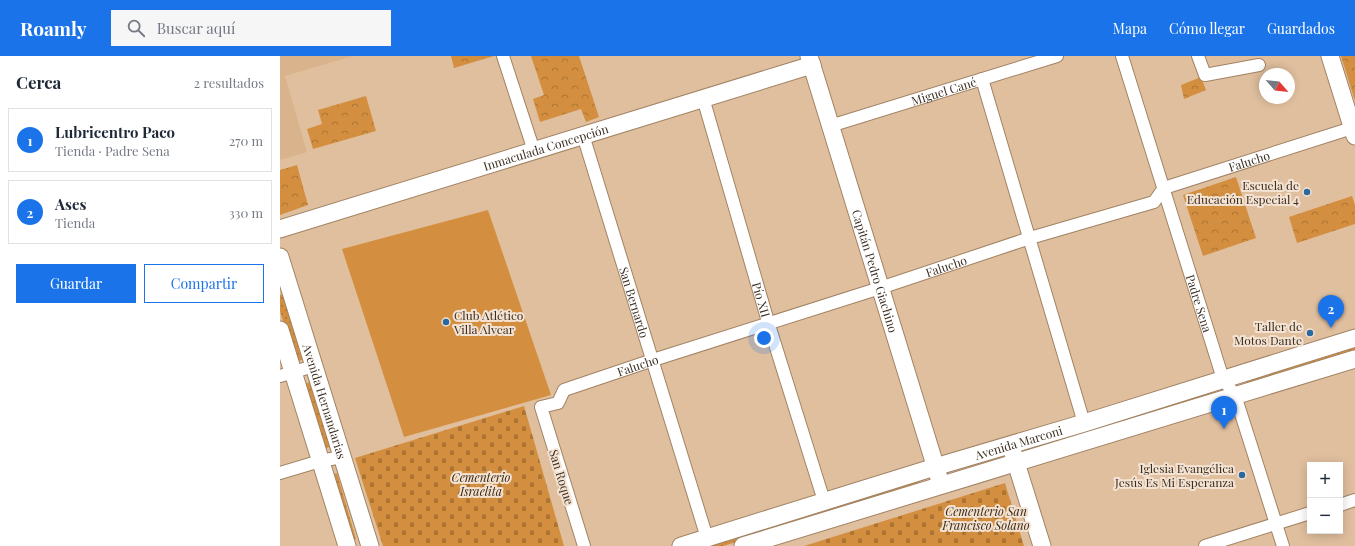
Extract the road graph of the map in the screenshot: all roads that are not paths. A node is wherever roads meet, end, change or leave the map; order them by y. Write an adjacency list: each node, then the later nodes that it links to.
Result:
1 (503, 56): 13 (street)
2 (1057, 56): 8 (street, Miguel Cané)
3 (1122, 56): 14 (street, Padre Sena)
4 (1198, 56): 7 (street)
5 (1330, 56): 11 (main road)
6 (810, 61): 9 (main road, Inmaculada Concepción); 10 (main road, Capitán Pedro Giachino)
7 (1259, 65)
8 (982, 79): 10 (street, Miguel Cané); 16 (street)
9 (703, 98): 12 (main road, Inmaculada Concepción); 20 (street, Pío XII)
10 (830, 126): 19 (main road, Capitán Pedro Giachino)
11 (1354, 132): 14 (street, Falucho)
12 (583, 135): 13 (main road, Inmaculada Concepción); 24 (street, San Bernardo)
13 (534, 151): 15 (main road, Inmaculada Concepción)
14 (1164, 188): 16 (street, Falucho); 27 (street, Padre Sena)
15 (280, 229)
16 (1030, 238): 19 (street, Falucho); 30 (street)
17 (280, 257): 18 (main road, Avenida Hernandarias)
18 (283, 276): 25 (main road, Avenida Hernandarias)
19 (880, 288): 20 (street, Falucho); 35 (main road, Capitán Pedro Giachino)
20 (769, 325): 24 (street, Falucho); 39 (street, Pío XII)
21 (280, 330): 26 (main road, Avenida Hernandarias)
22 (1355, 338): 27 (main road, Avenida Marconi)
23 (1355, 359): 28 (main road, Avenida Marconi)
24 (653, 360): 29 (street, Falucho); 43 (street, San Bernardo)
25 (314, 366): 26 (street); 32 (main road, Avenida Hernandarias)
26 (286, 374): 33 (main road, Avenida Hernandarias)
27 (1222, 379): 28 (street, Padre Sena); 30 (main road, Avenida Marconi)
28 (1235, 395): 34 (main road, Avenida Marconi); 42 (street, Padre Sena)
29 (541, 407): 46 (street, San Roque)
30 (1084, 423): 31 (main road, Avenida Marconi)
31 (1011, 445): 34 (main road); 35 (main road, Avenida Marconi)
32 (342, 457): 33 (street); 44 (main road, Avenida Hernandarias)
33 (320, 461): 36 (street); 45 (main road, Avenida Hernandarias)
34 (1016, 463): 37 (main road, Avenida Marconi); 49 (main road)
35 (935, 467): 37 (main road, Capitán Pedro Giachino); 39 (main road, Avenida Marconi)
36 (280, 473)
37 (942, 486): 48 (main road, Avenida Marconi)
38 (1355, 500): 40 (street)
39 (824, 502): 43 (main road, Avenida Marconi)
40 (1343, 504)
41 (1307, 514): 42 (street)
42 (1276, 523): 50 (street); 51 (street, Padre Sena)
43 (707, 538): 47 (main road, Avenida Marconi)
44 (367, 545)
45 (347, 546)
46 (584, 546)
47 (681, 546)
48 (743, 546)
49 (1042, 546)
50 (1205, 546)
51 (1283, 546)

